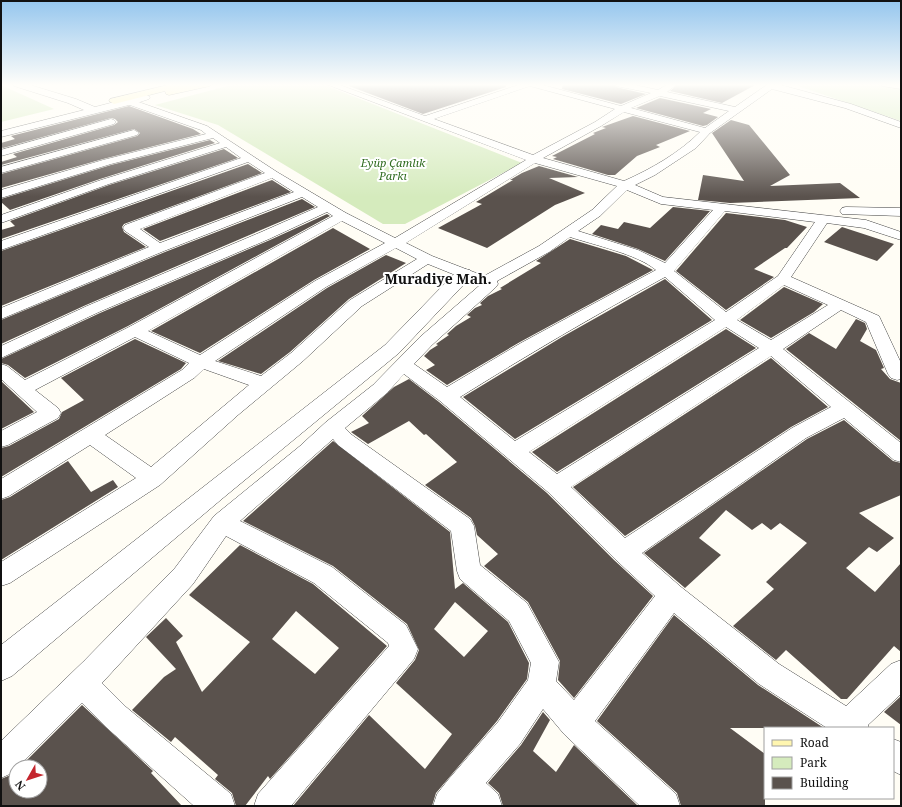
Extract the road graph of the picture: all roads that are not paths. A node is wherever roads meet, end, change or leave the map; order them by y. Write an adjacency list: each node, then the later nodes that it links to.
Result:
1 (32, 122): 9 (street)
2 (46, 122): 11 (street)
3 (111, 122): 13 (street); 16 (street)
4 (186, 122): 12 (street)
5 (432, 122): 18 (street)
6 (602, 122): 18 (street)
7 (672, 122): 10 (street)
8 (720, 122): 10 (street)
9 (1, 128)
10 (706, 131): 21 (street)
11 (1, 134)
12 (214, 134): 14 (street); 15 (street)
13 (140, 137): 15 (street); 19 (street)
14 (227, 144): 17 (street); 29 (street)
15 (160, 147): 23 (street)
16 (1, 153)
17 (250, 158): 20 (street); 34 (street)
18 (534, 159): 21 (street); 33 (street)
19 (1, 170)
20 (273, 174): 22 (street); 35 (street)
21 (624, 185): 25 (street); 31 (street)
22 (303, 192): 24 (street); 35 (street)
23 (1, 194)
24 (327, 207): 28 (street); 45 (street)
25 (722, 207): 27 (street); 37 (street)
26 (901, 212): 27 (street)
27 (782, 214): 30 (street)
28 (342, 216): 33 (street); 43 (street)
29 (1, 219)
30 (823, 219): 32 (street); 39 (street)
31 (567, 232): 37 (street); 38 (street)
32 (901, 236)
33 (396, 243): 36 (street); 46 (street)
34 (1, 246)
35 (159, 248): 41 (street)
36 (427, 260): 38 (street); 50 (street)
37 (666, 271): 42 (street); 52 (street)
38 (475, 278): 47 (street); 66 (street)
39 (783, 279): 40 (street); 42 (street)
40 (840, 304): 44 (street); 49 (street)
41 (1, 314)
42 (726, 320): 44 (street); 57 (street)
43 (135, 330): 46 (street); 51 (street)
44 (770, 348): 53 (street); 60 (street)
45 (1, 353)
46 (201, 362): 50 (street); 55 (street)
47 (403, 365): 52 (street); 54 (street)
48 (1, 370): 51 (street)
49 (897, 374)
50 (264, 384): 59 (street)
51 (23, 388): 56 (street)
52 (447, 396): 57 (street)
53 (844, 409): 58 (street); 63 (street)
54 (334, 427): 62 (street); 69 (street)
55 (90, 435): 59 (street); 61 (street)
56 (1, 440)
57 (514, 452): 60 (street)
58 (901, 454)
59 (152, 480): 64 (street)
60 (556, 486): 63 (street)
61 (1, 490)
62 (222, 523): 68 (street); 75 (street)
63 (624, 552): 65 (street)
64 (1, 575)
65 (672, 595): 70 (street); 71 (street)
66 (1, 665)
67 (901, 674): 71 (street)
68 (81, 682): 72 (street); 74 (street)
69 (541, 686): 70 (street); 73 (street)
70 (575, 723): 77 (street)
71 (851, 726)
72 (1, 762)
73 (454, 798): 76 (street)
74 (219, 806)
75 (270, 806)
76 (486, 806)
77 (664, 806)

